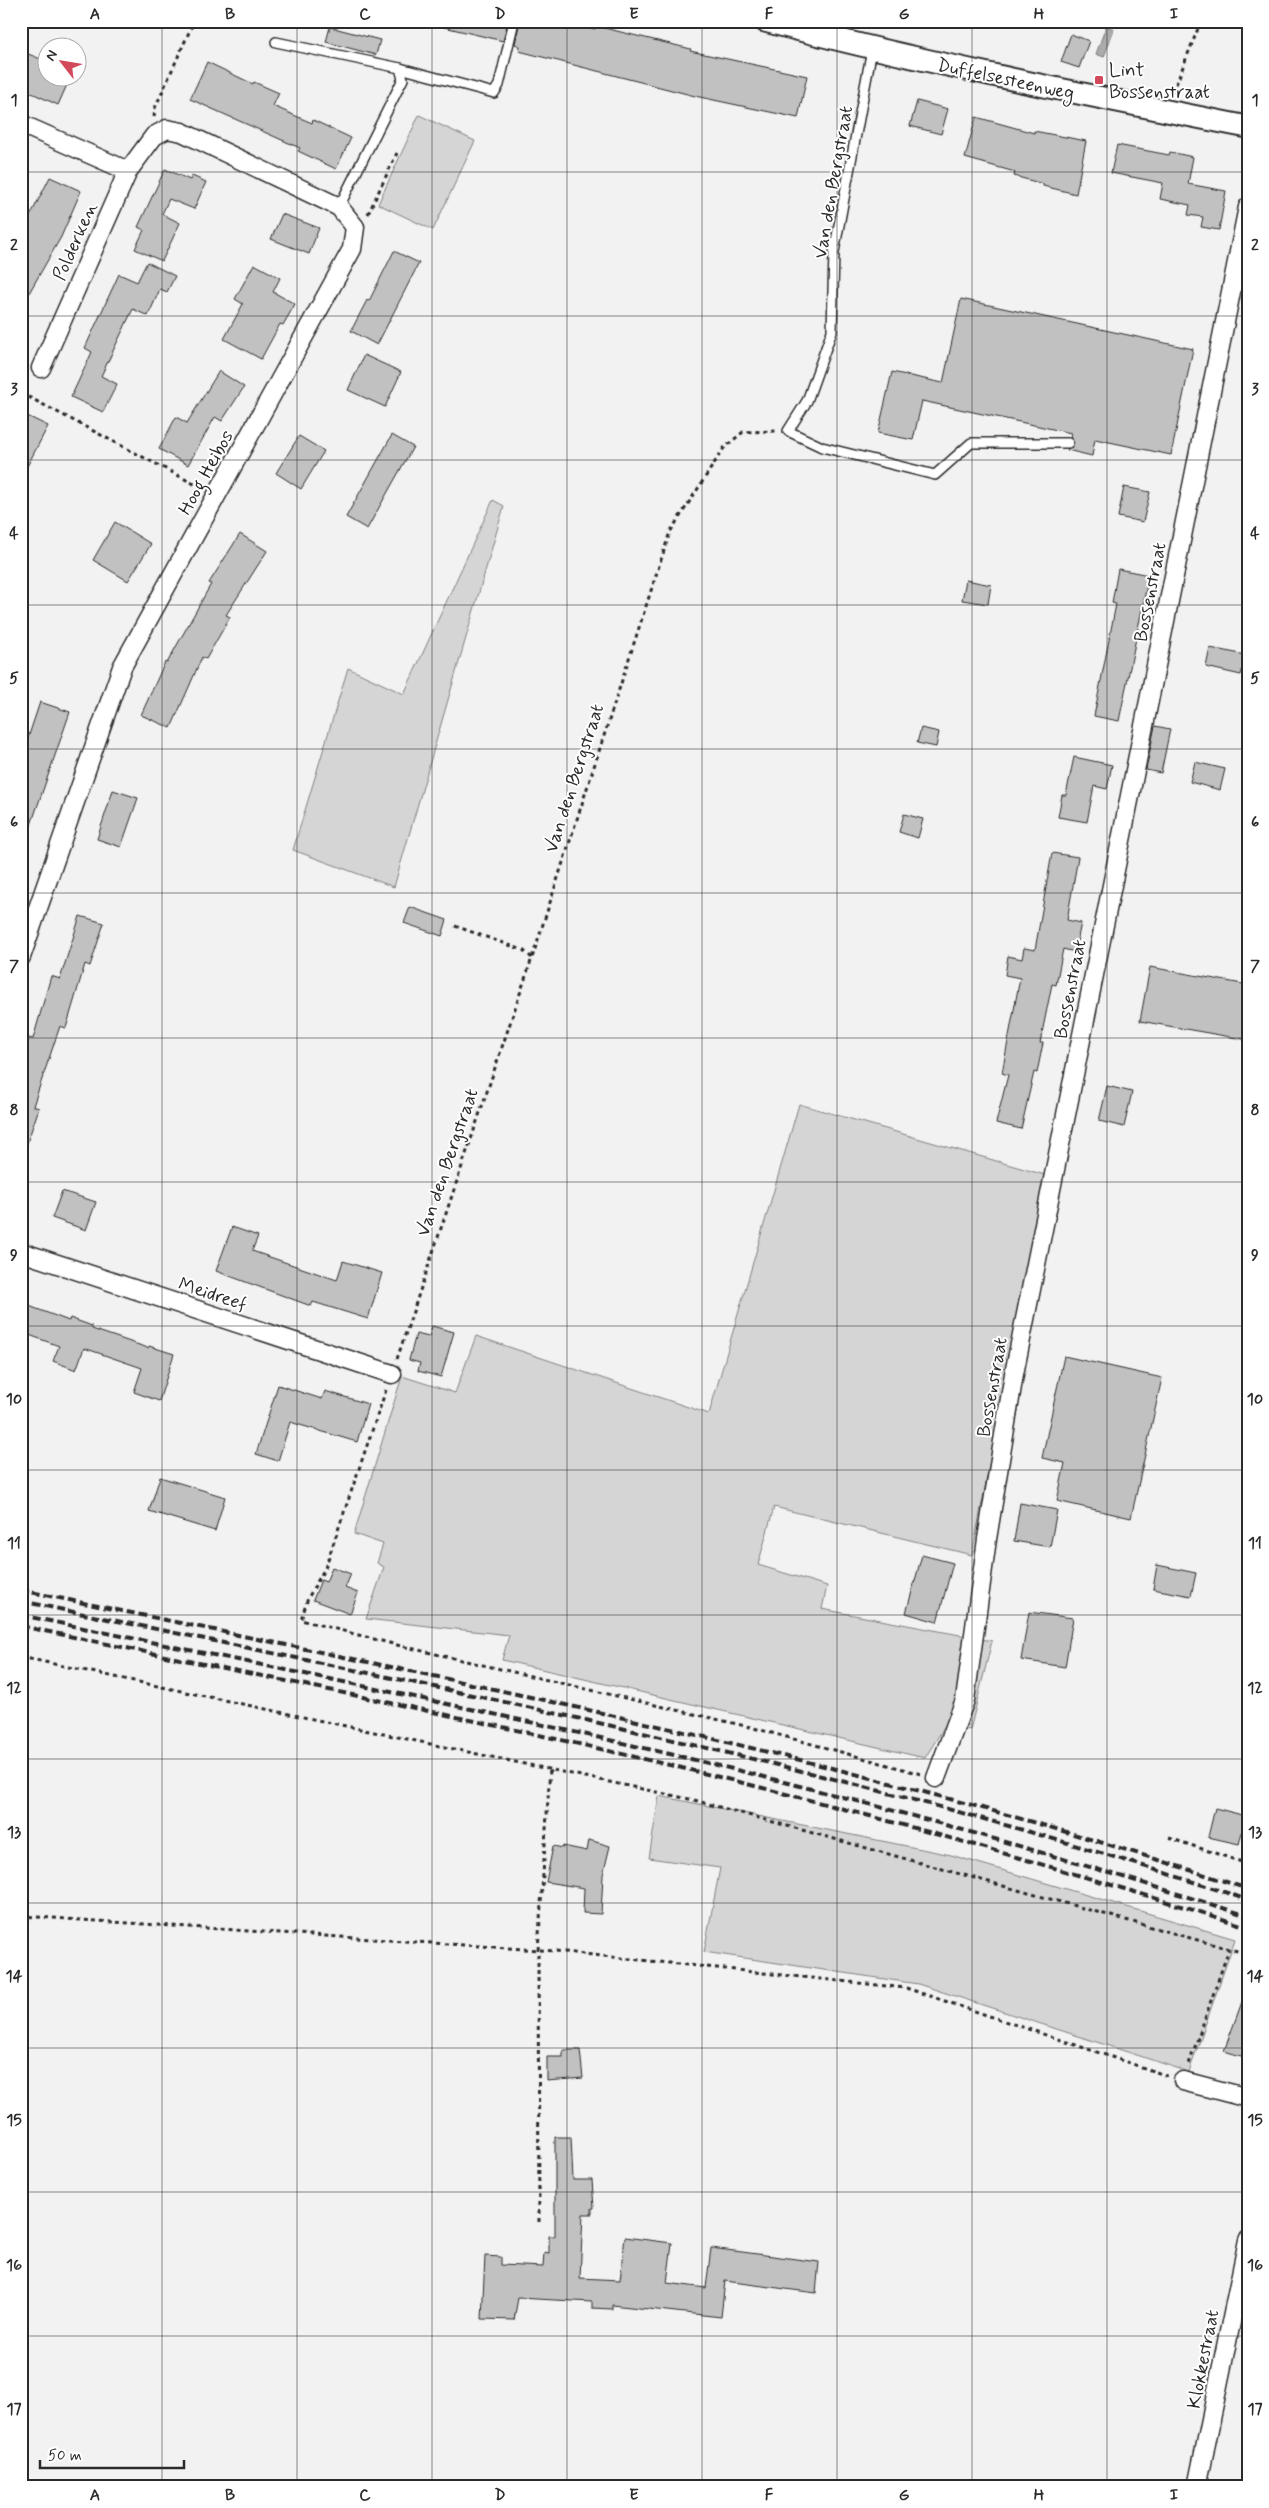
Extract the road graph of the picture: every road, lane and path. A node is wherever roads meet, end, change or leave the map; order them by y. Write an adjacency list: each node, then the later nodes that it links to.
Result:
1 (194, 21): 12 (path)
2 (514, 21): 8 (lane)
3 (765, 21): 5 (street, Duffelsesteenweg)
4 (1201, 21): 9 (path)
5 (838, 30): 7 (street, Duffelsesteenweg)
6 (276, 42): 8 (lane)
7 (872, 49): 9 (street, Duffelsesteenweg); 20 (lane, Van den Bergstraat)
8 (400, 68): 15 (lane)
9 (1166, 111): 11 (street, Duffelsesteenweg)
10 (21, 124): 14 (street)
11 (1248, 127)
12 (154, 136): 14 (street, Polderken); 15 (street)
13 (397, 153): 17 (path)
14 (128, 171): 18 (street, Polderken)
15 (339, 207): 17 (street)
16 (1248, 207): 30 (street, Bossenstraat)
17 (355, 227): 22 (street, Hoog Heibos)
18 (41, 368)
19 (21, 393): 22 (path)
20 (788, 431): 21 (lane); 25 (path, Van den Bergstraat)
21 (1068, 443)
22 (216, 496): 24 (street, Hoog Heibos)
23 (455, 926): 25 (path)
24 (21, 957)
25 (532, 958): 27 (path, Van den Bergstraat)
26 (21, 1252): 27 (street, Meidreef)
27 (392, 1374): 30 (path, Van den Bergstraat)
28 (21, 1657): 29 (path)
29 (550, 1768): 34 (path); 35 (path)
30 (936, 1778)
31 (1169, 1838): 32 (path)
32 (1248, 1864)
33 (21, 1916): 35 (path)
34 (1229, 1949): 36 (path); 37 (path)
35 (538, 1950): 37 (path); 39 (path)
36 (1248, 1954)
37 (1183, 2081): 38 (street)
38 (1248, 2098)
39 (539, 2222)
40 (1248, 2240): 41 (street, Klokkestraat)
41 (1197, 2487)

